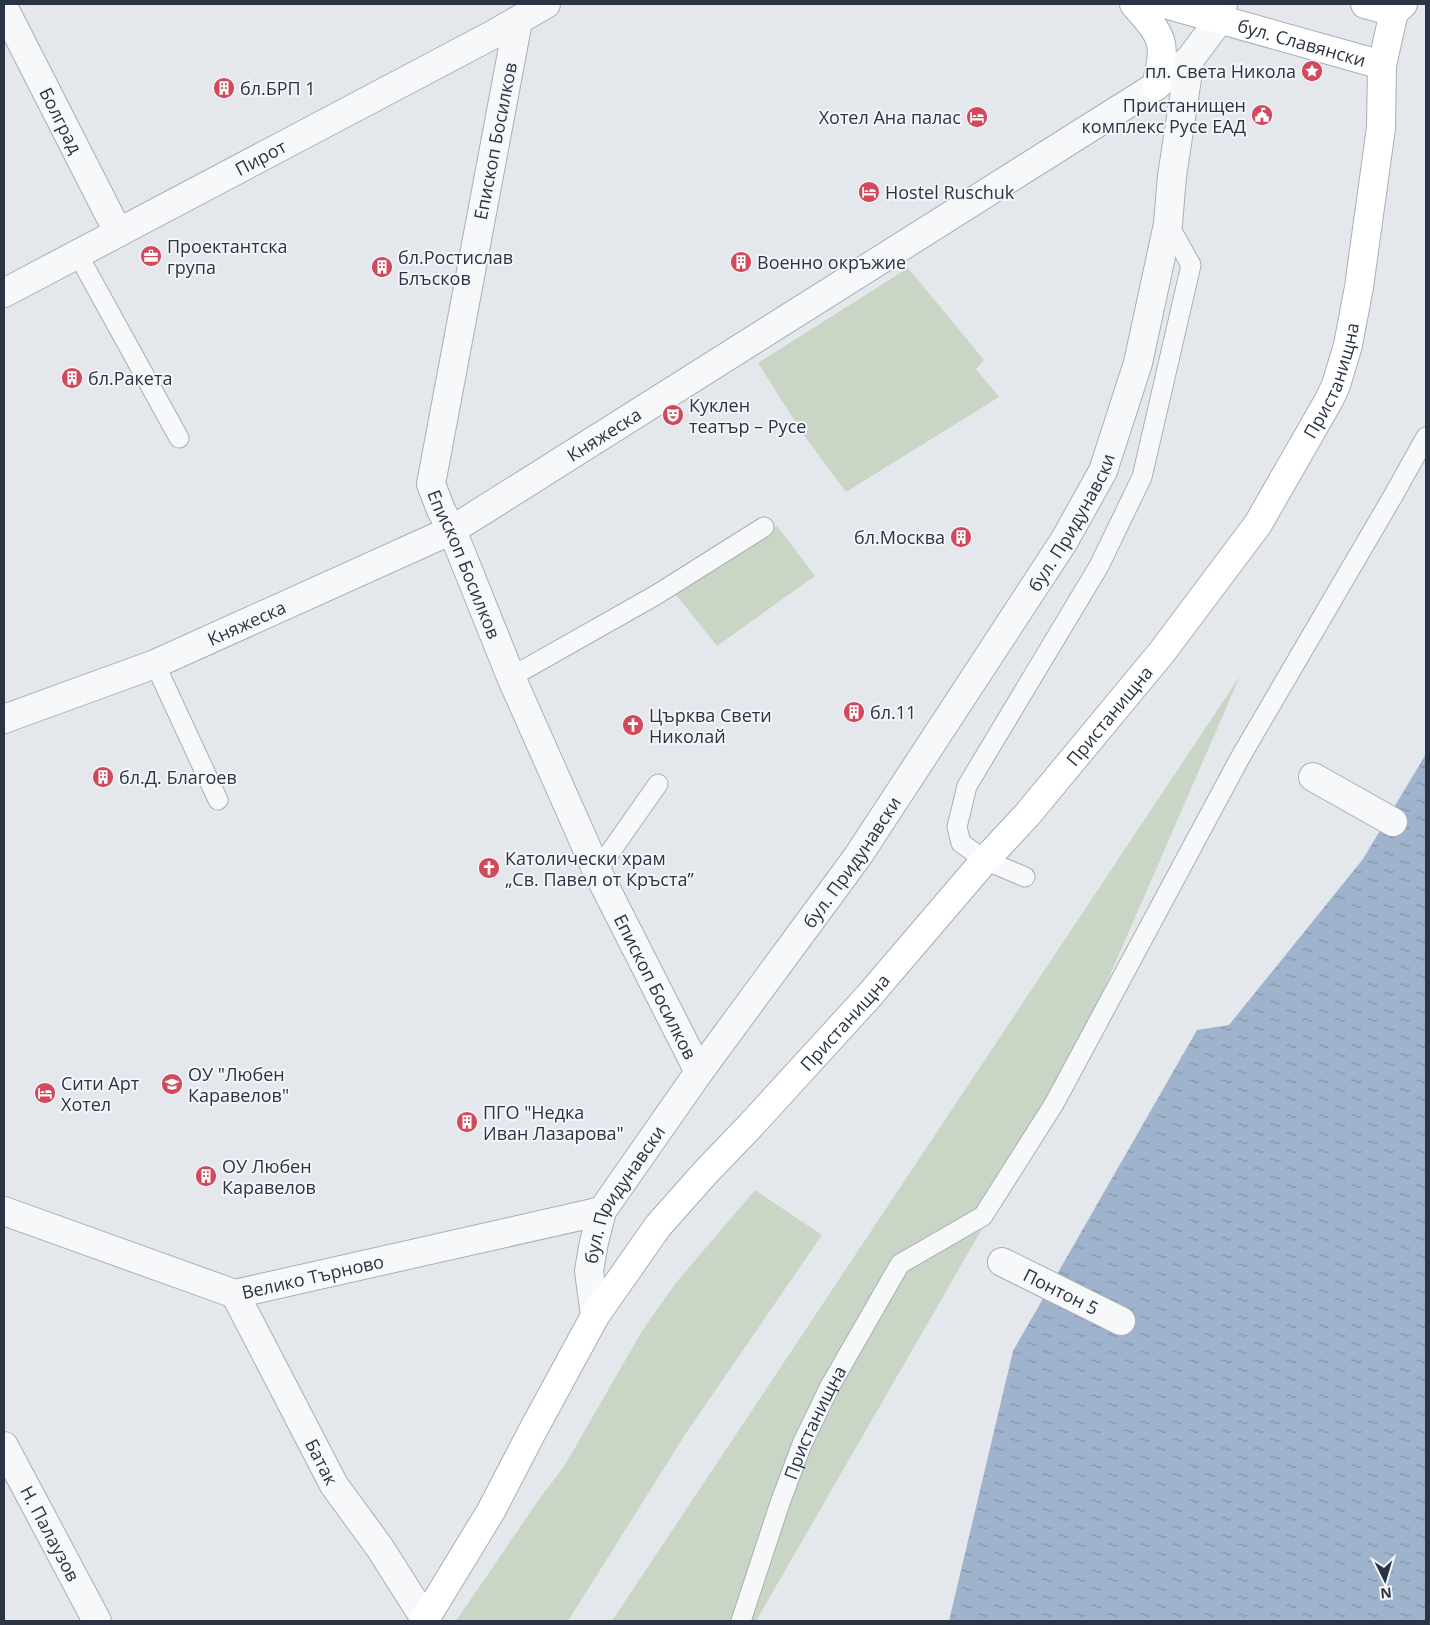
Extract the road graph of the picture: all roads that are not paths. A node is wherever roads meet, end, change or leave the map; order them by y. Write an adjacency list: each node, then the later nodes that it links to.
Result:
1 (546, 4): 8 (street)
2 (1134, 4): 11 (main road)
3 (1164, 4): 7 (main road, бул. Славянски)
4 (1365, 4): 6 (main road)
5 (4, 8): 13 (street, Болград)
6 (1398, 8): 10 (main road, Пристанищна)
7 (1221, 11): 9 (street); 10 (main road, бул. Славянски)
8 (518, 21): 13 (street, Пирот); 19 (street, Епископ Босилков)
9 (1190, 59): 11 (street, Княжеска); 12 (street, бул. Придунавски)
10 (1382, 65): 27 (main road, Пристанищна)
11 (1156, 86): 19 (street, Княжеска)
12 (1168, 224): 27 (lane); 30 (street, бул. Придунавски)
13 (118, 232): 14 (street, Пирот)
14 (78, 253): 15 (street, Пирот); 17 (lane)
15 (4, 293)
16 (1426, 437): 40 (lane, Пристанищна)
17 (179, 438)
18 (764, 527): 21 (lane)
19 (452, 530): 20 (street, Княжеска); 21 (street, Епископ Босилков)
20 (155, 664): 22 (street, Княжеска); 25 (lane)
21 (511, 676): 28 (street, Епископ Босилков)
22 (4, 719)
23 (1313, 777): 26 (street)
24 (658, 784): 28 (lane)
25 (218, 800)
26 (1393, 822)
27 (985, 860): 29 (lane); 35 (main road, Пристанищна)
28 (598, 871): 30 (street, Епископ Босилков)
29 (1024, 877)
30 (699, 1072): 32 (street, бул. Придунавски)
31 (4, 1211): 34 (street, Велико Търново)
32 (602, 1211): 34 (street, Велико Търново); 35 (street, бул. Придунавски)
33 (1002, 1262): 36 (street, Понтон 5)
34 (235, 1294): 38 (street, Батак)
35 (595, 1316): 38 (main road)
36 (1121, 1321)
37 (4, 1446): 39 (street, Н. Палаузов)
38 (425, 1620)
39 (97, 1621)
40 (741, 1621)

